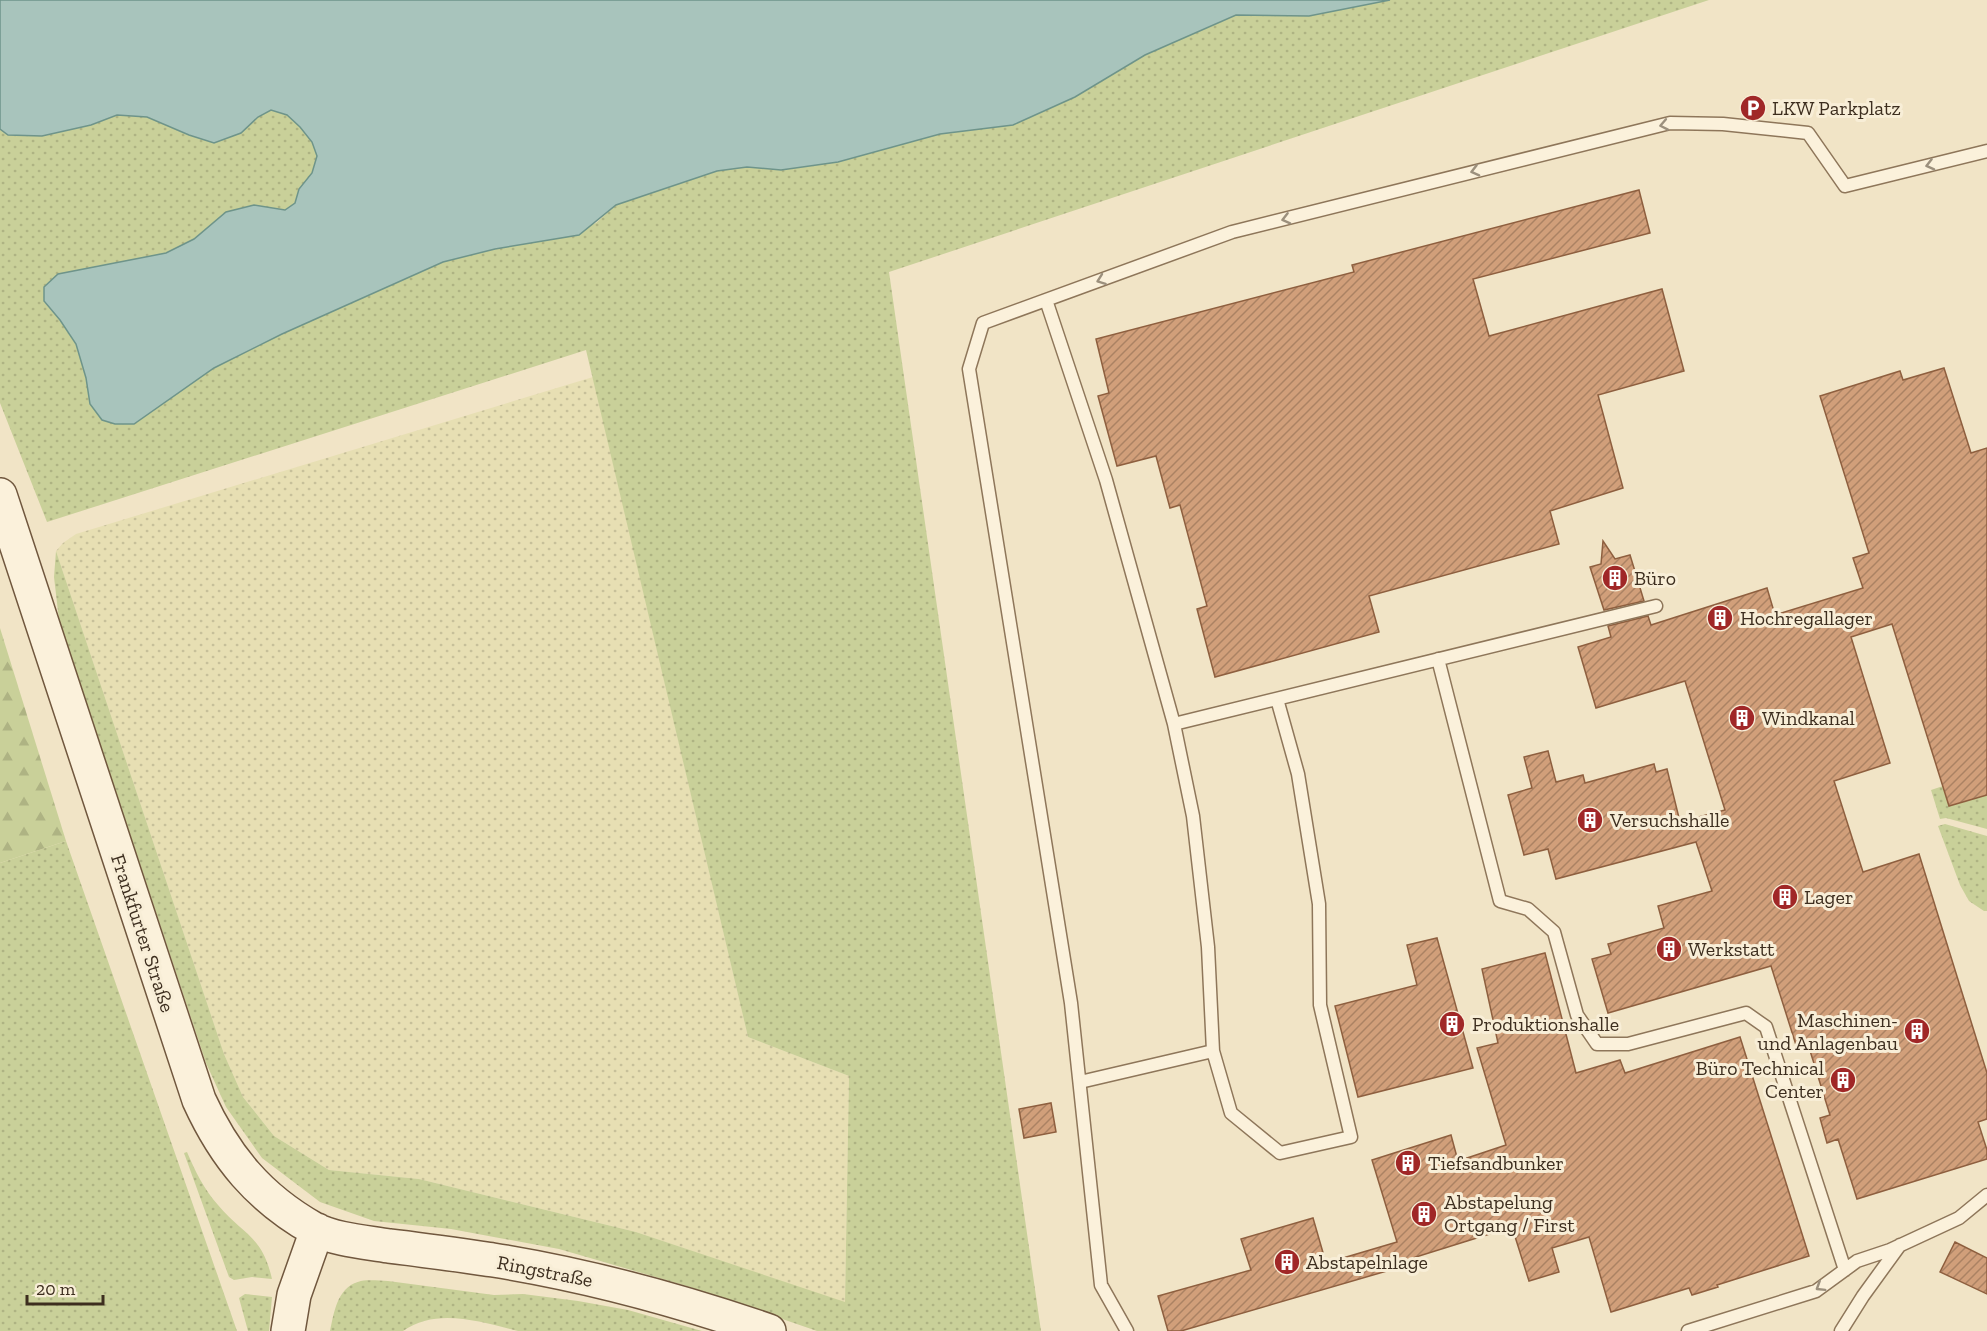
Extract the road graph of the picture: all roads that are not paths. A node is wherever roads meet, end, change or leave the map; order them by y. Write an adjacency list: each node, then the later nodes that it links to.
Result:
1 (1987, 151): 2 (lane, one-way to 2)
2 (1046, 300): 7 (lane); 9 (lane)
3 (0, 495): 11 (main road, Frankfurter Straße)
4 (1656, 606): 5 (lane)
5 (1438, 659): 6 (lane); 13 (lane)
6 (1277, 699): 7 (lane); 8 (lane)
7 (1174, 724): 8 (lane)
8 (1213, 1051): 9 (lane)
9 (1080, 1082): 16 (lane)
10 (1987, 1195): 12 (lane)
11 (317, 1230): 14 (main road); 15 (main road, Ringstraße)
12 (1895, 1247): 13 (lane); 18 (lane)
13 (1845, 1270): 17 (lane, one-way to 17)
14 (288, 1331)
15 (769, 1331)
16 (1127, 1331)
17 (1688, 1331)
18 (1841, 1331)

